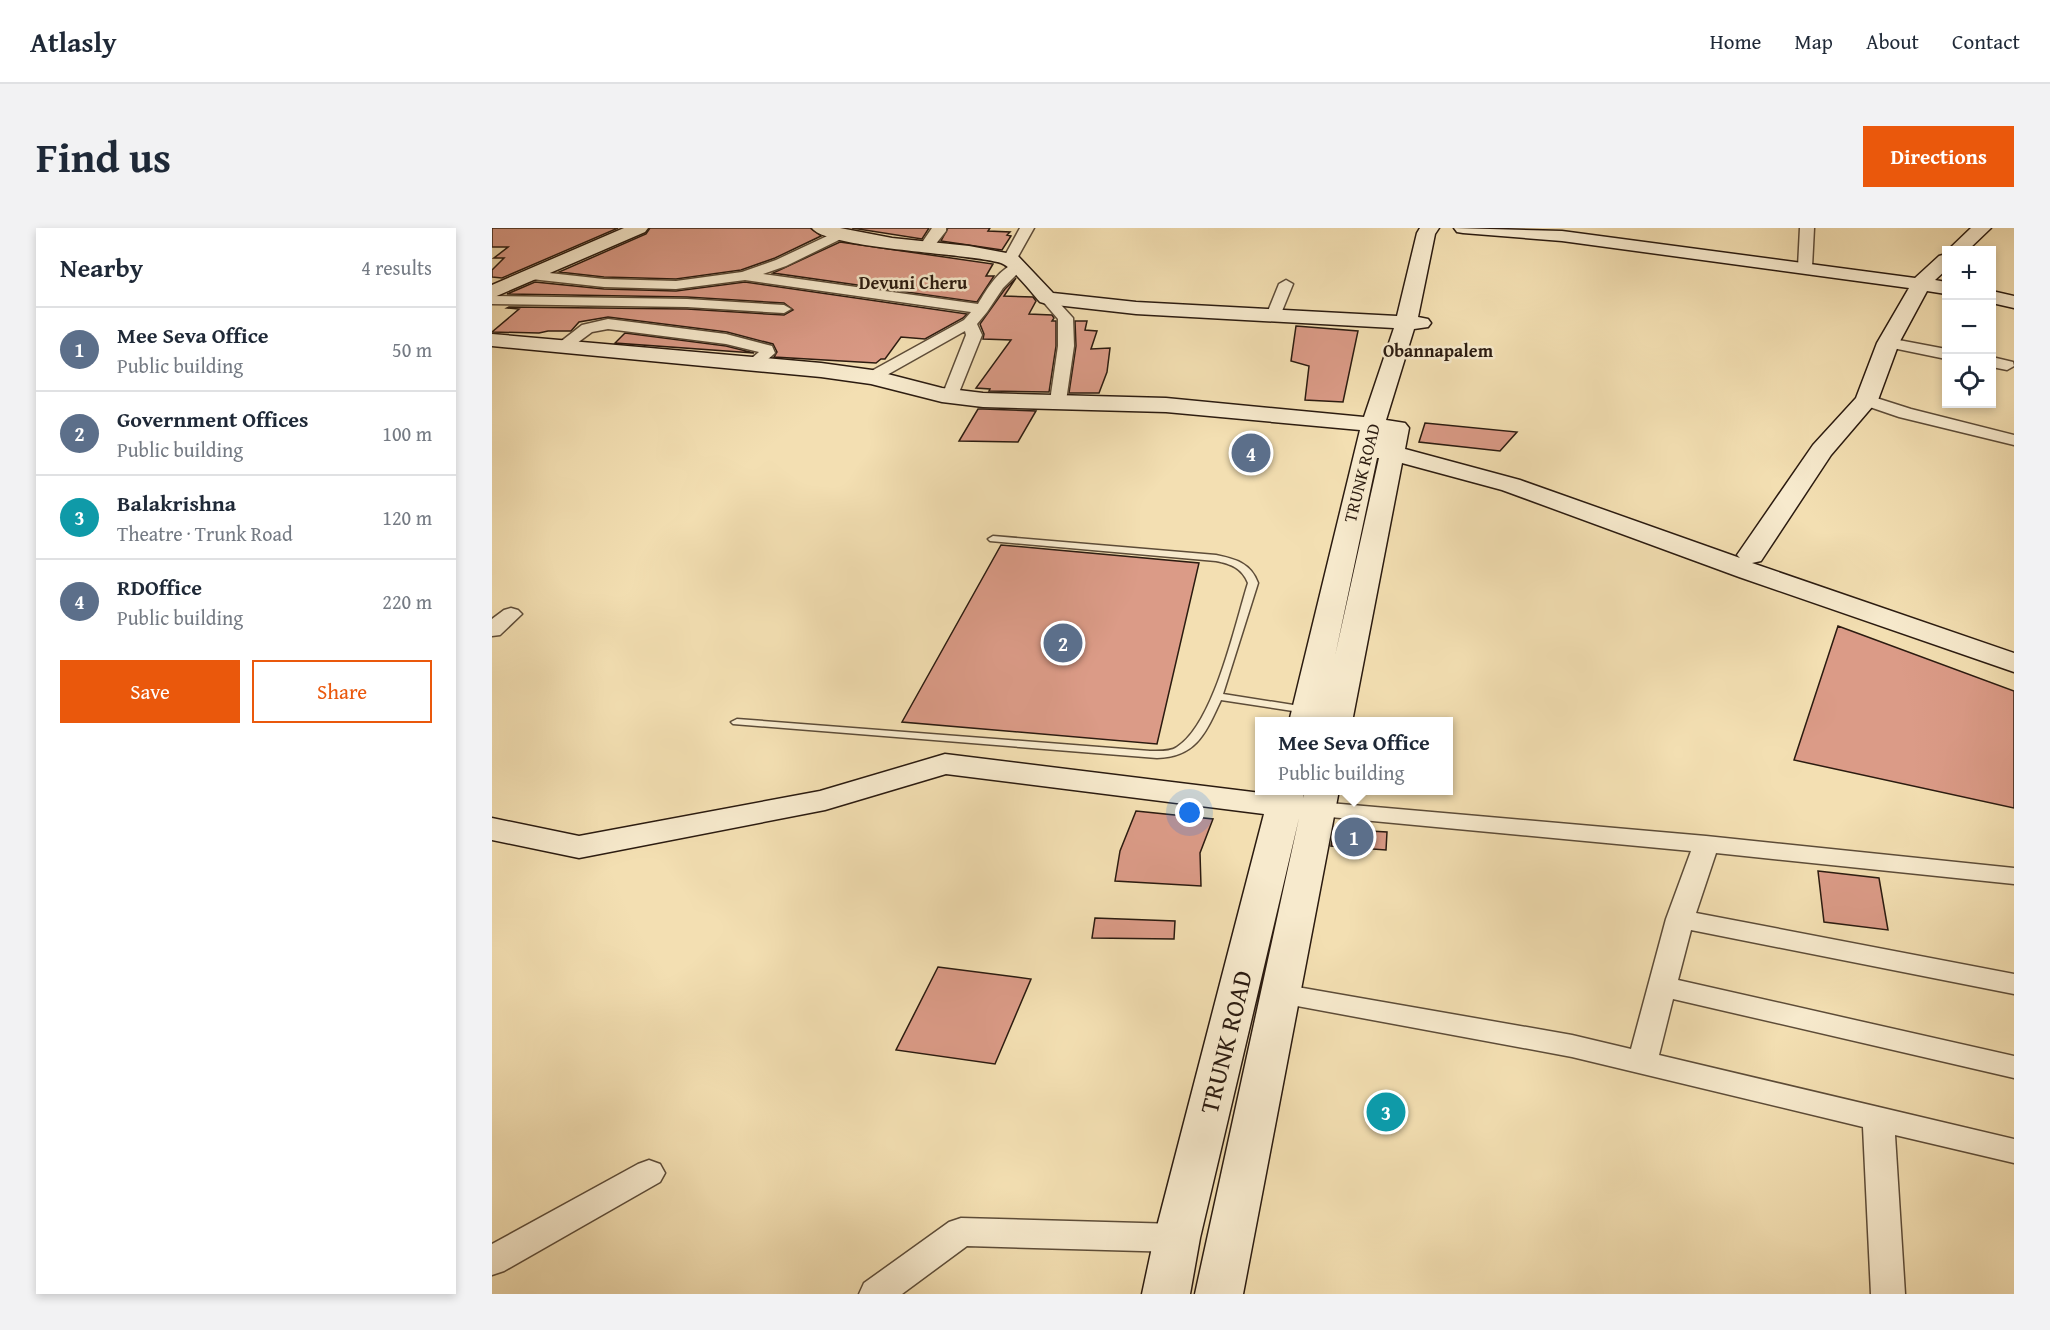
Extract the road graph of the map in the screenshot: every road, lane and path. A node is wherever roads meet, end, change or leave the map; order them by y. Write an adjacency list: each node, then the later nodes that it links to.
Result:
1 (639, 228): 14 (street)
2 (939, 228): 10 (street)
3 (1028, 228): 11 (street)
4 (1430, 228): 28 (street, TRUNK ROAD)
5 (1463, 228): 13 (street)
6 (1807, 228): 13 (street)
7 (1982, 228): 9 (street)
8 (831, 231): 10 (street); 15 (street)
9 (1962, 246)
10 (926, 247): 11 (street)
11 (1013, 263): 20 (street); 25 (street)
12 (1942, 264): 16 (street)
13 (1805, 267): 16 (street)
14 (531, 275): 15 (street); 19 (street)
15 (745, 276): 25 (street)
16 (1922, 282): 18 (street); 30 (street)
17 (1286, 284): 26 (street)
18 (1942, 287)
19 (492, 292)
20 (1047, 298): 26 (street); 35 (street)
21 (1996, 298): 23 (street)
22 (492, 300): 24 (street)
23 (2014, 302)
24 (784, 309)
25 (982, 309): 27 (street)
26 (1273, 316): 28 (street)
27 (969, 322): 32 (street); 33 (street)
28 (1413, 323): 36 (street, TRUNK ROAD)
29 (492, 340): 32 (street)
30 (1888, 343): 31 (street); 34 (street)
31 (1942, 353)
32 (872, 377): 33 (street)
33 (950, 396): 35 (street)
34 (1867, 400): 37 (street); 39 (street)
35 (1059, 401): 36 (street)
36 (1382, 438): 39 (street); 43 (street); 45 (street, TRUNK ROAD); 46 (street)
37 (2014, 440)
38 (993, 539): 44 (lane)
39 (1751, 555): 42 (street)
40 (511, 614): 41 (street)
41 (492, 630)
42 (2014, 645)
43 (2014, 663)
44 (1217, 696): 45 (lane); 47 (lane)
45 (1306, 716)
46 (1337, 717)
47 (737, 722)
48 (1303, 800): 49 (street); 50 (street); 55 (street); 61 (street, TRUNK ROAD)
49 (492, 829)
50 (1706, 844): 51 (street); 52 (street)
51 (2014, 876)
52 (1680, 919): 53 (street); 54 (street)
53 (2014, 984)
54 (1662, 986): 56 (street); 57 (street)
55 (1280, 994): 56 (street); 65 (street)
56 (1642, 1063): 58 (street)
57 (2014, 1067)
58 (1878, 1119): 59 (street); 66 (street)
59 (2014, 1151)
60 (649, 1173): 62 (street)
61 (1178, 1238): 63 (street); 64 (street, TRUNK ROAD)
62 (492, 1261)
63 (876, 1294)
64 (1166, 1294)
65 (1219, 1294)
66 (1888, 1294)

